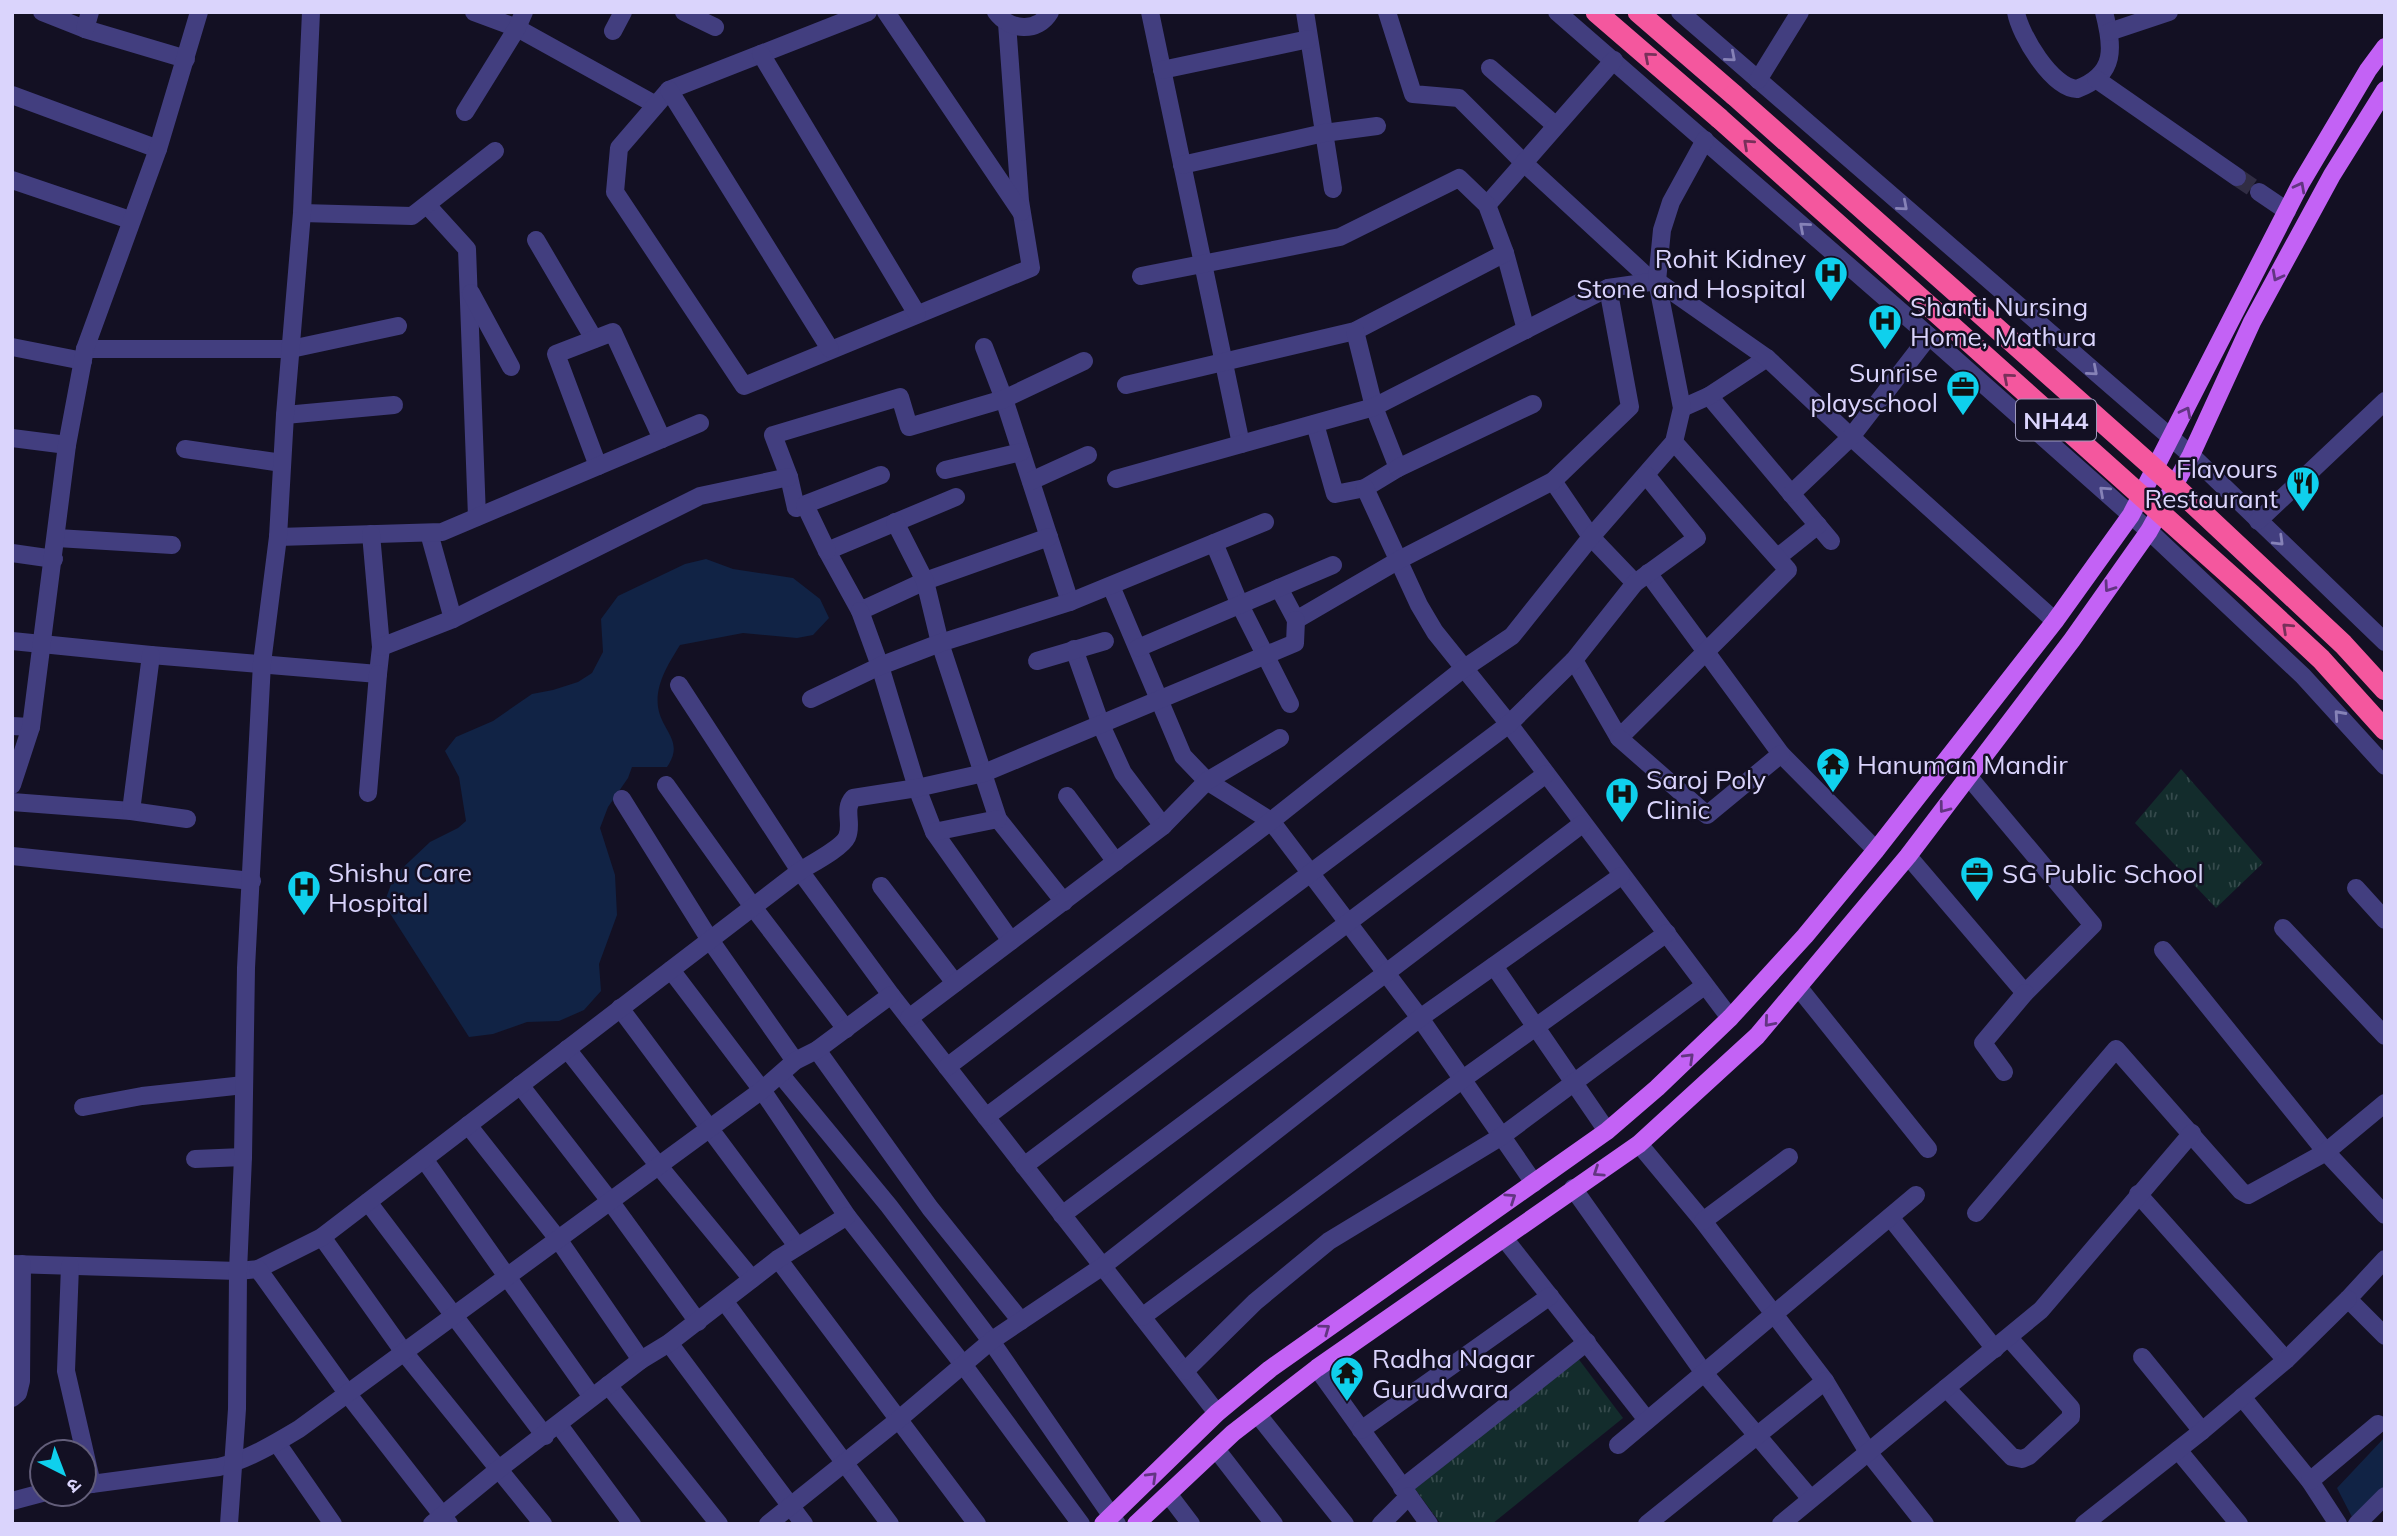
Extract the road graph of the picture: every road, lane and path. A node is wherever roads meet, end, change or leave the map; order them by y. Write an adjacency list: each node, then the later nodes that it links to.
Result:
1 (42, 12): 23 (street)
2 (199, 12): 30 (street)
3 (312, 12): 56 (street)
4 (474, 12): 22 (street)
5 (623, 12): 25 (street)
6 (684, 12): 24 (street)
7 (867, 12): 29 (street)
8 (886, 12): 57 (street)
9 (1050, 12): 21 (street)
10 (1150, 12): 33 (street)
11 (1305, 12): 27 (street)
12 (1387, 12): 47 (street)
13 (1557, 12): 31 (street)
14 (1596, 12): 175 (highway, NH44, one-way to 14, bridge)
15 (1638, 12): 167 (highway, NH44, bridge)
16 (1679, 12): 35 (street, one-way to 35)
17 (1800, 12): 35 (street)
18 (2015, 12): 34 (street)
19 (2104, 12): 26 (street)
20 (2169, 12): 26 (street)
21 (1002, 18): 57 (street)
22 (520, 20): 39 (street); 40 (street)
23 (88, 21): 30 (street)
24 (715, 27)
25 (613, 31)
26 (2109, 32): 34 (street)
27 (1309, 39): 33 (street); 43 (street)
28 (2385, 47): 55 (main road, one-way to 28)
29 (761, 54): 36 (street); 66 (street)
30 (186, 59): 45 (street)
31 (1614, 60): 41 (street); 44 (street)
32 (1490, 68): 41 (street)
33 (1162, 69): 48 (street)
34 (2096, 79): 49 (street)
35 (1758, 80): 95 (street, one-way to 95)
36 (669, 90): 39 (street); 75 (street)
37 (2385, 90): 102 (main road, one-way to 102)
38 (12, 94): 45 (street)
39 (656, 105): 75 (street)
40 (465, 112)
41 (1555, 125): 47 (street)
42 (1377, 126): 43 (street)
43 (1324, 133): 48 (street); 51 (street)
44 (1705, 140): 63 (street); 70 (street, one-way to 44)
45 (158, 149): 58 (street)
46 (495, 151): 53 (street)
47 (1524, 163): 54 (street); 63 (street)
48 (1182, 165): 61 (street)
49 (2237, 177)
50 (12, 180): 58 (street)
51 (1333, 189)
52 (2259, 192): 55 (street)
53 (427, 205): 56 (street); 64 (street)
54 (1487, 205): 60 (street); 61 (street)
55 (2287, 211): 95 (main road, one-way to 55)
56 (302, 213): 74 (street)
57 (1022, 215): 66 (street)
58 (130, 220): 76 (street)
59 (536, 240): 71 (street)
60 (1505, 253): 68 (street); 69 (street)
61 (1202, 264): 62 (street); 79 (street)
62 (1141, 276)
63 (1655, 281): 65 (street); 77 (street); 88 (street)
64 (468, 287): 80 (street); 118 (street)
65 (1608, 288): 68 (street); 112 (street)
66 (917, 314): 75 (street)
67 (398, 326): 74 (street)
68 (1526, 330): 87 (street)
69 (1355, 331): 79 (street); 87 (street)
70 (1930, 336): 92 (street); 117 (street, one-way to 70)
71 (594, 339): 94 (street); 104 (street)
72 (12, 347): 76 (street)
73 (984, 347): 83 (street)
74 (291, 349): 76 (street); 89 (street)
75 (830, 349)
76 (84, 355): 98 (street)
77 (1767, 358): 82 (street); 92 (street)
78 (1084, 361): 83 (street)
79 (1223, 362): 81 (street); 97 (street)
80 (511, 367)
81 (1126, 385)
82 (1709, 396): 88 (street); 114 (street)
83 (1004, 399): 100 (street); 109 (street)
84 (2385, 401): 119 (street)
85 (1533, 404): 105 (street)
86 (394, 405): 89 (street)
87 (1374, 407): 91 (street); 105 (street)
88 (1682, 408): 96 (street)
89 (285, 415): 103 (street)
90 (700, 423): 94 (street)
91 (1315, 424): 97 (street); 113 (street)
92 (1851, 437): 114 (street); 148 (street)
93 (12, 438): 98 (street)
94 (662, 439): 104 (street)
95 (2172, 440): 102 (street); 117 (main road)
96 (1674, 442): 108 (street); 135 (street)
97 (1241, 444): 110 (street)
98 (67, 445): 129 (street)
99 (185, 449): 103 (street)
100 (1021, 452): 106 (street); 111 (street)
101 (1088, 455): 111 (street)
102 (2191, 455): 119 (street); 123 (main road)
103 (282, 463): 126 (street)
104 (598, 466): 118 (street)
105 (1398, 468): 113 (street)
106 (945, 470)
107 (881, 475): 116 (street)
108 (1646, 475): 128 (street); 139 (street)
109 (789, 477): 116 (street); 146 (street)
110 (1116, 479)
111 (1031, 481): 127 (street)
112 (1553, 481): 128 (street); 137 (street)
113 (1365, 488): 137 (street)
114 (1791, 494): 122 (street)
115 (956, 497): 120 (street)
116 (805, 505): 133 (street)
117 (2132, 515): 123 (street); 148 (main road)
118 (477, 517): 124 (street)
119 (2258, 520): 151 (street, one-way to 151)
120 (895, 522): 133 (street); 140 (street)
121 (1265, 522): 131 (street)
122 (1818, 525): 130 (street); 135 (street)
123 (2149, 531): 179 (street, one-way to 123); 182 (main road, one-way to 182)
124 (429, 533): 125 (street); 146 (street)
125 (371, 534): 126 (street); 154 (street)
126 (278, 537): 162 (street)
127 (1049, 537): 140 (street); 143 (street)
128 (1591, 537): 139 (street); 164 (street)
129 (57, 538): 132 (street); 136 (street)
130 (1831, 541)
131 (1214, 543): 141 (street); 144 (street)
132 (172, 545)
133 (827, 551): 145 (street)
134 (12, 553): 136 (street)
135 (1778, 557): 157 (street)
136 (54, 559): 153 (street)
137 (1399, 560): 147 (street); 164 (street)
138 (1333, 565): 142 (street)
139 (1642, 578): 157 (street); 160 (street)
140 (925, 580): 145 (street); 152 (street)
141 (1111, 586): 143 (street); 155 (street)
142 (1279, 588): 144 (street); 147 (street)
143 (1070, 602): 152 (street)
144 (1240, 605): 155 (street); 159 (street)
145 (860, 611): 163 (street)
146 (453, 619): 154 (street)
147 (1296, 620): 159 (street)
148 (2054, 621): 198 (main road)
149 (12, 641): 153 (street)
150 (1105, 641): 156 (street)
151 (2385, 642)
152 (940, 643): 163 (street); 180 (street)
153 (42, 645): 158 (street); 174 (street)
154 (381, 647): 165 (street)
155 (1138, 648): 169 (street)
156 (1074, 649): 161 (street); 172 (street)
157 (1707, 651): 177 (street); 178 (street)
158 (150, 655): 162 (street); 191 (street)
159 (1264, 656): 169 (street); 170 (street)
160 (1574, 660): 171 (street); 177 (street)
161 (1037, 661)
162 (262, 663): 165 (street); 205 (street)
163 (880, 666): 168 (street); 186 (street)
164 (1463, 669): 171 (street); 194 (street)
165 (378, 674): 187 (street)
166 (679, 685): 202 (street)
167 (2385, 690)
168 (811, 699)
169 (1159, 700): 172 (street); 183 (street)
170 (1290, 704)
171 (1509, 724): 181 (street); 203 (street)
172 (1101, 725): 180 (street); 196 (street)
173 (12, 726): 174 (street)
174 (31, 727): 184 (street)
175 (2385, 730)
176 (1280, 738): 183 (street)
177 (1619, 738): 178 (street)
178 (1781, 754): 198 (street)
179 (2385, 766)
180 (984, 773): 186 (street); 193 (street)
181 (1546, 774): 195 (street); 211 (street)
182 (1968, 776): 200 (main road, one-way to 200); 223 (street)
183 (1207, 780): 194 (street); 196 (street)
184 (12, 785)
185 (666, 785): 209 (street)
186 (917, 789): 197 (street); 202 (street)
187 (368, 793)
188 (1067, 796): 201 (street)
189 (622, 799): 214 (street)
190 (12, 802): 191 (street)
191 (131, 811): 192 (street)
192 (187, 819)
193 (998, 819): 197 (street); 208 (street)
194 (1270, 821): 203 (street); 235 (street)
195 (1582, 824): 204 (street); 219 (street)
196 (1163, 826): 201 (street)
197 (934, 832): 215 (street)
198 (1877, 850): 228 (main road)
199 (12, 856): 205 (street)
200 (1908, 856): 222 (main road); 223 (street)
201 (1116, 862): 208 (street)
202 (800, 871): 209 (street); 224 (street)
203 (1309, 872): 211 (street); 245 (street)
204 (1622, 876): 213 (street); 217 (street)
205 (252, 881): 240 (street)
206 (880, 886): 220 (street)
207 (2356, 888): 210 (street)
208 (1063, 901): 215 (street)
209 (753, 907): 214 (street); 230 (street)
210 (2385, 920)
211 (1349, 924): 219 (street); 259 (street)
212 (2283, 928): 231 (street)
213 (1667, 933): 221 (street); 229 (street)
214 (710, 940): 218 (street); 234 (street)
215 (1012, 941): 220 (street)
216 (2163, 950): 253 (street)
217 (1494, 966): 227 (street); 229 (street)
218 (671, 970): 225 (street); 242 (street)
219 (1386, 974): 227 (street); 267 (street)
220 (955, 983): 226 (street)
221 (1704, 985): 228 (street); 239 (street)
222 (1799, 988): 251 (main road, one-way to 251); 252 (street)
223 (2025, 993): 236 (street)
224 (891, 995): 226 (street); 230 (street)
225 (620, 1008): 232 (street); 247 (street)
226 (909, 1018): 235 (street)
227 (1420, 1018): 238 (street); 280 (street)
228 (1730, 1018): 248 (main road, one-way to 228)
229 (1535, 1027): 238 (street); 239 (street)
230 (846, 1029): 233 (street)
231 (2385, 1036)
232 (567, 1049): 241 (street); 258 (street)
233 (817, 1050): 234 (street); 291 (street)
234 (795, 1061): 237 (street)
235 (947, 1068): 245 (street)
236 (2004, 1072)
237 (781, 1075): 242 (street); 294 (street)
238 (1463, 1079): 250 (street); 290 (street)
239 (1575, 1082): 248 (street); 250 (street)
240 (244, 1085): 244 (street); 254 (street)
241 (520, 1085): 246 (street); 264 (street)
242 (762, 1090): 247 (street); 269 (street)
243 (2385, 1103): 253 (street)
244 (83, 1107)
245 (986, 1117): 259 (street)
246 (468, 1125): 256 (street); 273 (street)
247 (709, 1129): 258 (street); 275 (street)
248 (1607, 1131): 260 (main road)
249 (2192, 1133): 253 (street); 262 (street); 266 (street)
250 (1502, 1136): 260 (street); 305 (street)
251 (1639, 1144): 261 (main road, one-way to 261); 271 (street)
252 (1928, 1149)
253 (2326, 1152): 268 (street)
254 (243, 1157): 257 (street); 282 (street)
255 (1789, 1157): 271 (street)
256 (424, 1158): 265 (street); 283 (street)
257 (195, 1159)
258 (659, 1166): 264 (street); 284 (street)
259 (1024, 1166): 267 (street)
260 (1534, 1183): 314 (main road, one-way to 260)
261 (1573, 1188): 274 (main road); 306 (street)
262 (2138, 1194): 297 (street); 302 (street)
263 (1916, 1195): 270 (street)
264 (610, 1201): 273 (street); 292 (street)
265 (368, 1202): 272 (street); 288 (street)
266 (1976, 1213)
267 (1062, 1214): 280 (street)
268 (2385, 1215)
269 (847, 1216): 275 (street); 303 (street)
270 (1890, 1217): 289 (street); 297 (street)
271 (1703, 1221): 289 (street)
272 (322, 1237): 281 (street); 298 (street)
273 (558, 1238): 283 (street); 301 (street)
274 (1504, 1238): 285 (street); 304 (main road)
275 (797, 1246): 276 (street)
276 (778, 1259): 284 (street); 316 (street)
277 (2385, 1259): 286 (street)
278 (17, 1264): 279 (street); 299 (street)
279 (70, 1266): 282 (street); 323 (street)
280 (1102, 1266): 290 (street); 291 (street)
281 (258, 1269): 282 (street); 310 (street)
282 (238, 1271): 330 (street)
283 (507, 1275): 288 (street); 311 (street)
284 (752, 1279): 287 (street)
285 (1550, 1296): 295 (street); 320 (street)
286 (2348, 1299): 293 (street); 302 (street)
287 (724, 1302): 292 (street); 329 (street)
288 (453, 1314): 298 (street); 319 (street)
289 (1773, 1315): 306 (street); 307 (street)
290 (1142, 1317): 305 (street)
291 (1021, 1321): 294 (street)
292 (698, 1322): 296 (street)
293 (2385, 1336)
294 (991, 1341): 303 (street); 340 (street)
295 (1587, 1342): 317 (street); 334 (street)
296 (669, 1343): 301 (street); 338 (street)
297 (2002, 1344): 309 (street); 309 (street)
298 (403, 1351): 310 (street); 331 (street)
299 (17, 1352): 313 (street)
300 (2142, 1357): 321 (street)
301 (641, 1360): 308 (street)
302 (2286, 1360): 312 (street)
303 (962, 1363): 316 (street); 350 (street)
304 (1317, 1368): 315 (main road); 320 (street)
305 (1185, 1371): 314 (street)
306 (1704, 1373): 317 (street); 322 (street)
307 (1825, 1381): 322 (street); 328 (street)
308 (608, 1385): 311 (street); 345 (street)
309 (1946, 1388): 328 (street)
310 (347, 1393): 324 (street); 339 (street)
311 (592, 1397): 319 (street)
312 (2242, 1397): 321 (street); 332 (street)
313 (12, 1398)
314 (1217, 1413): 340 (main road, one-way to 314)
315 (1258, 1415): 326 (main road); 354 (street)
316 (898, 1420): 329 (street); 349 (street)
317 (1647, 1420): 325 (street)
318 (2378, 1424): 332 (street)
319 (552, 1430): 331 (street); 344 (street)
320 (1361, 1430): 334 (street)
321 (2202, 1432): 327 (street)
322 (1758, 1436): 337 (street); 357 (street)
323 (79, 1438)
324 (277, 1443): 330 (street); 342 (street)
325 (1618, 1445)
326 (1216, 1450): 335 (main road); 353 (street)
327 (2178, 1450): 360 (street); 361 (street)
328 (1868, 1452): 337 (street); 359 (street)
329 (845, 1461): 338 (street); 348 (street)
330 (233, 1463): 333 (street); 341 (street)
331 (499, 1469): 339 (street); 343 (street)
332 (2310, 1481): 362 (street)
333 (98, 1483)
334 (1405, 1492): 355 (street); 356 (street)
335 (1168, 1495): 351 (main road); 352 (street)
336 (2385, 1496): 363 (street)
337 (1811, 1499): 358 (street)
338 (790, 1506): 346 (street); 347 (street)
339 (441, 1521)
340 (1110, 1522)
341 (229, 1524)
342 (333, 1524)
343 (543, 1524)
344 (632, 1524)
345 (719, 1524)
346 (768, 1524)
347 (804, 1524)
348 (890, 1524)
349 (977, 1524)
350 (1081, 1524)
351 (1136, 1524)
352 (1191, 1524)
353 (1274, 1524)
354 (1345, 1524)
355 (1381, 1524)
356 (1429, 1524)
357 (1647, 1524)
358 (1781, 1524)
359 (1925, 1524)
360 (2084, 1524)
361 (2239, 1524)
362 (2338, 1524)
363 (2357, 1524)

